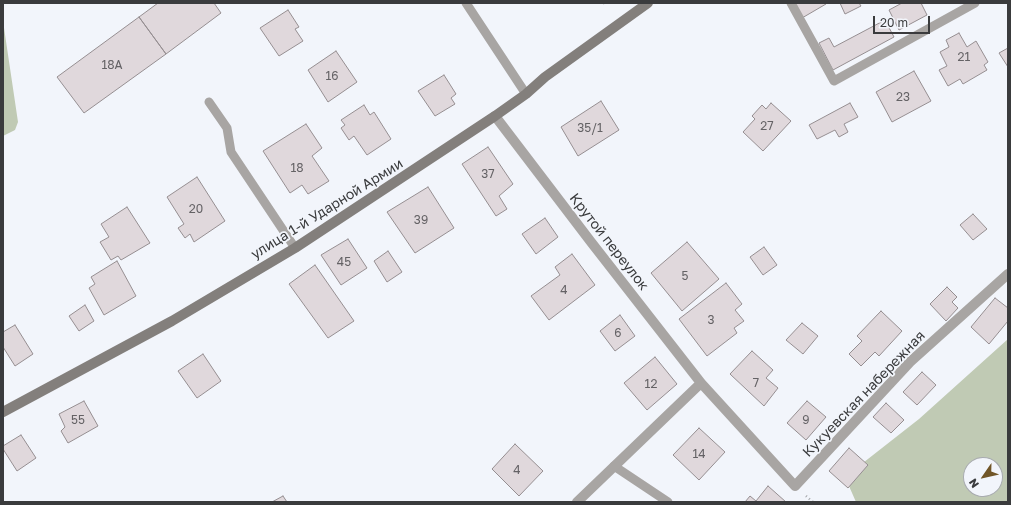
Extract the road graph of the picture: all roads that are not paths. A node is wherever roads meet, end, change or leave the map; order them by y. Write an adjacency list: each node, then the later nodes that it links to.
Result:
1 (466, 3): 5 (lane)
2 (648, 3): 5 (main road, улица 1-й Ударной Армии)
3 (791, 3): 4 (lane)
4 (975, 3)
5 (526, 94): 7 (main road, улица 1-й Ударной Армии)
6 (209, 102): 8 (lane)
7 (495, 116): 8 (main road, улица 1-й Ударной Армии); 10 (street, Крутой переулок)
8 (295, 248): 11 (main road, улица 1-й Ударной Армии)
9 (1008, 274): 13 (street, Кукуевская набережная)
10 (701, 383): 12 (street); 13 (street, Крутой переулок)
11 (3, 412)
12 (614, 466): 14 (street); 15 (lane)
13 (795, 486)
14 (577, 502)
15 (668, 502)

